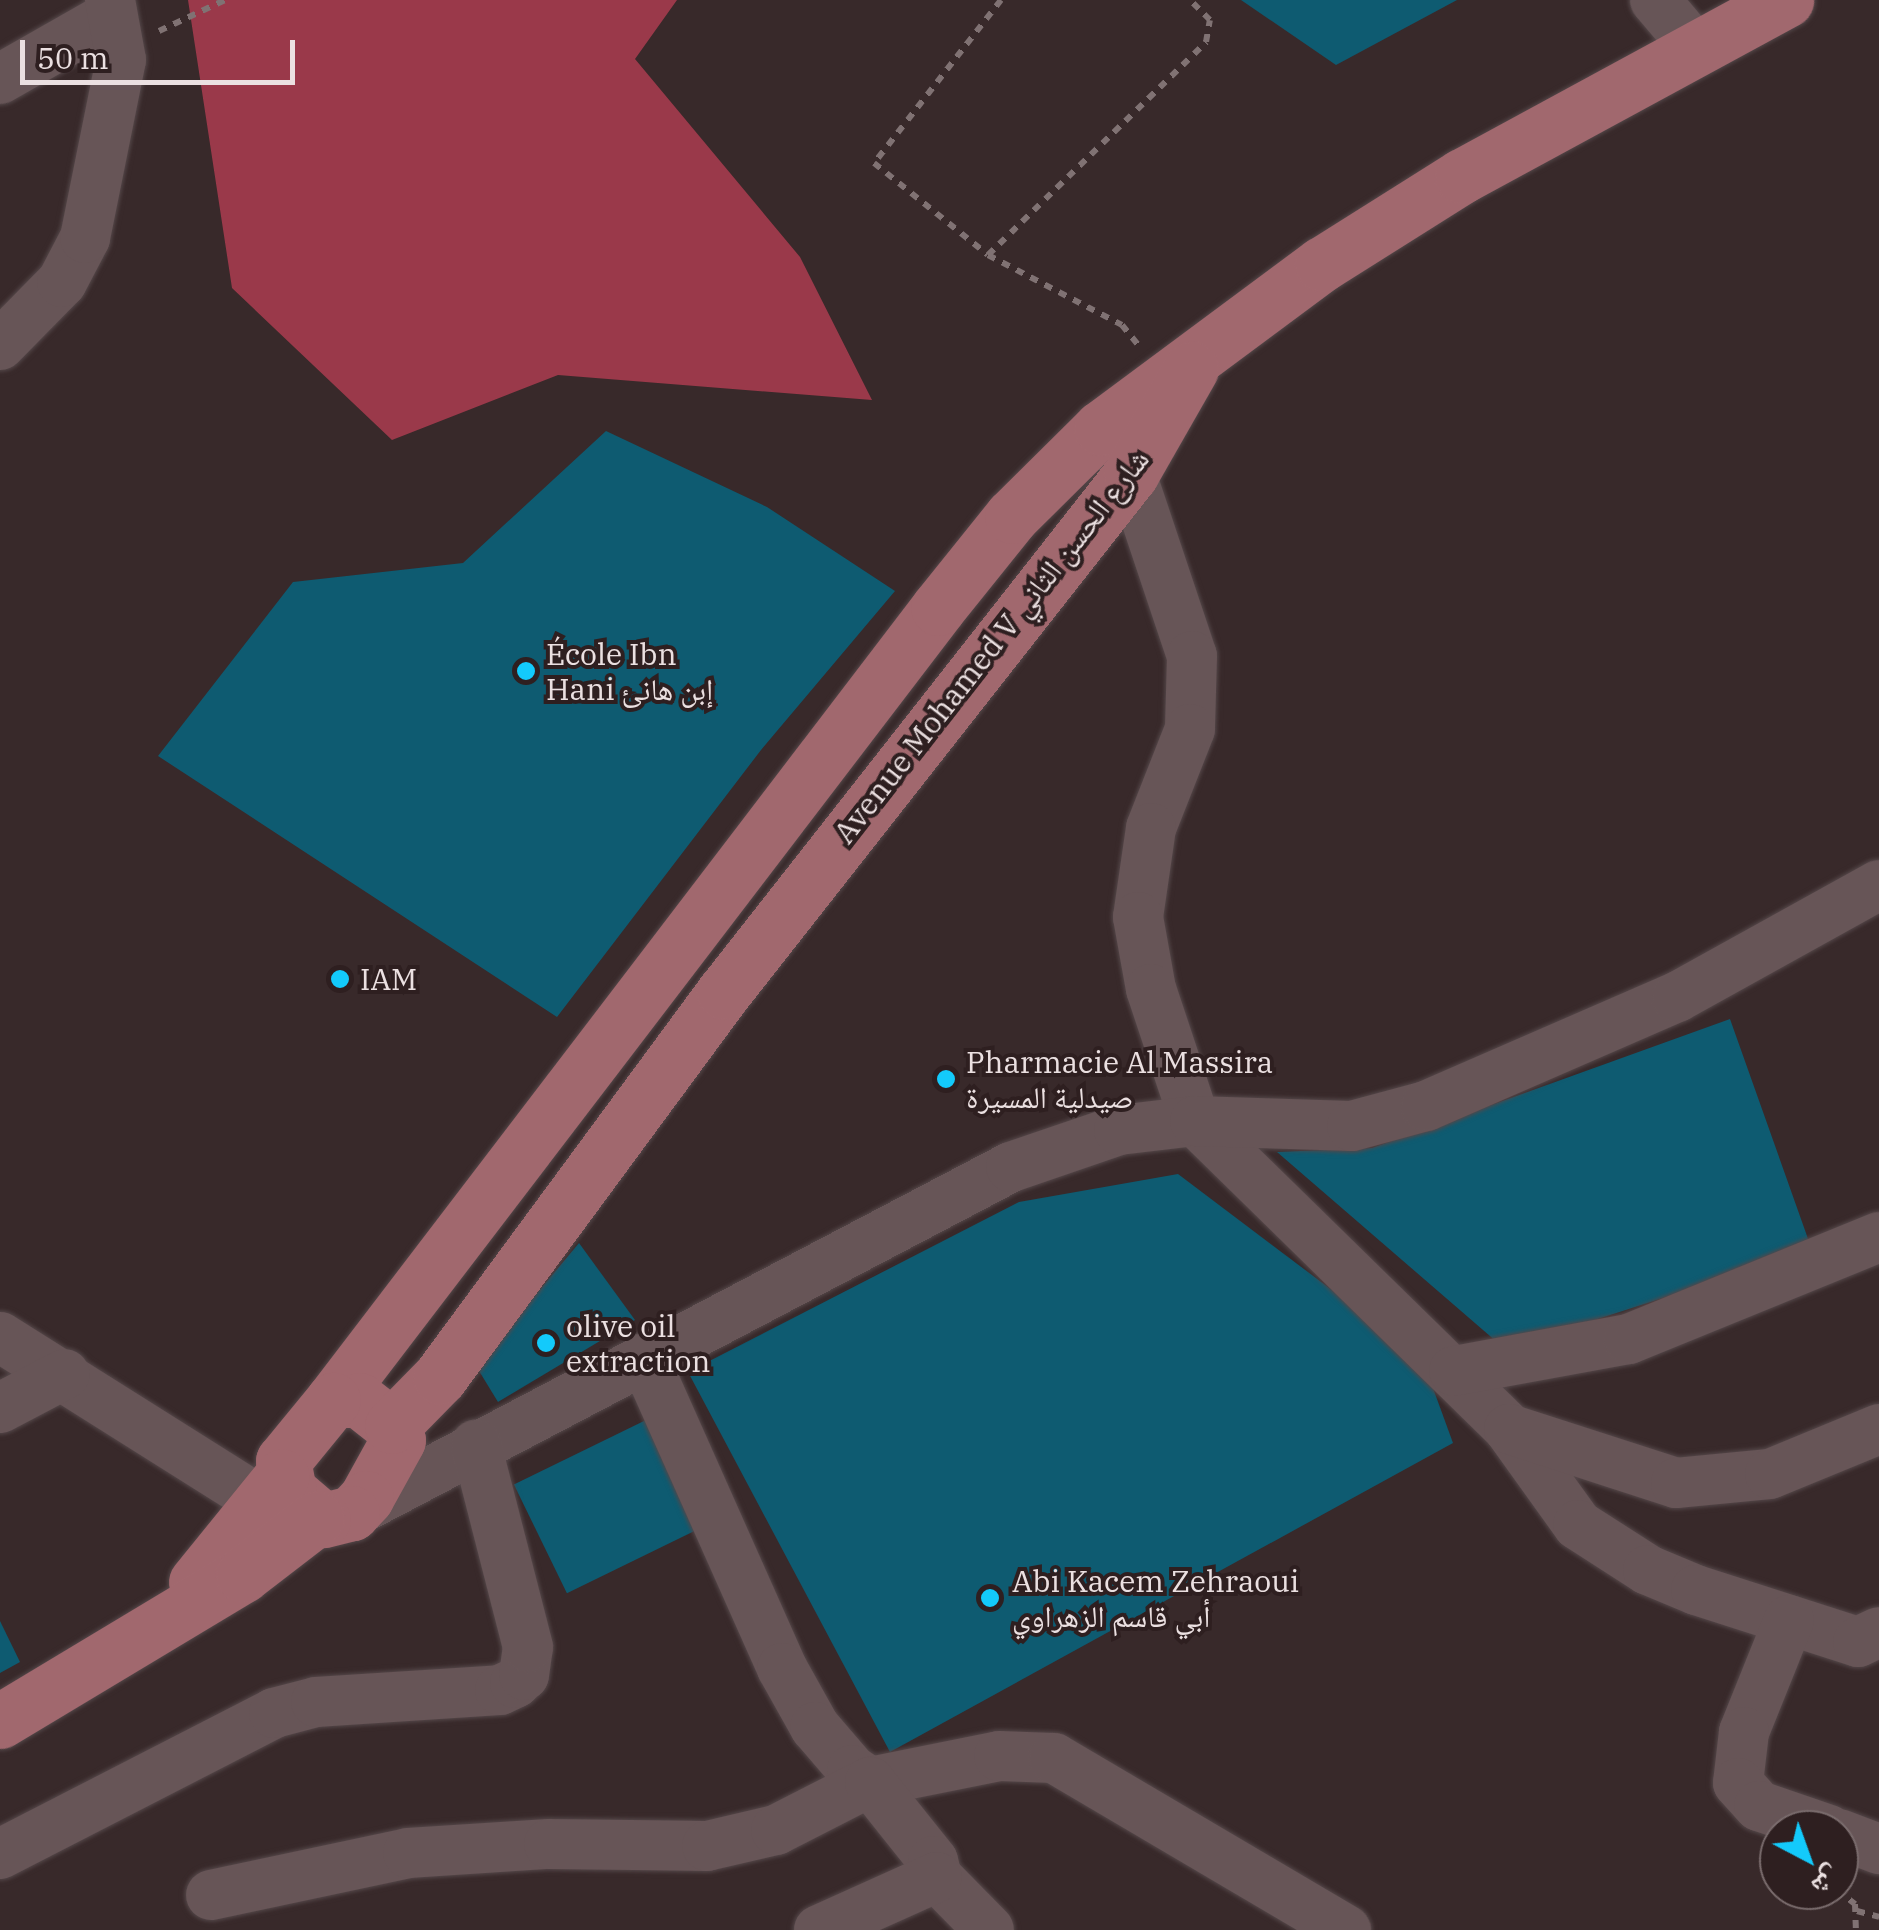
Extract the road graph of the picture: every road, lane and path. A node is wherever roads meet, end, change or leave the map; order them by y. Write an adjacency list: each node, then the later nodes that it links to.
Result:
1 (225, 0): 6 (path)
2 (1001, 0): 9 (path)
3 (1190, 0): 9 (path)
4 (1655, 0): 7 (street)
5 (1786, 0): 7 (main road)
6 (113, 19): 8 (street); 10 (street)
7 (1694, 46): 11 (main road)
8 (1, 75)
9 (988, 255): 11 (path)
10 (0, 345)
11 (1181, 372): 12 (main road, Avenue Mohamed V شارع الحسن الثاني); 13 (main road, Avenue Mohamed V شارع الحسن الثاني)
12 (1101, 428): 13 (street); 21 (main road, Avenue Mohamed V شارع الحسن الثاني)
13 (1131, 474): 15 (street); 25 (main road, Avenue Mohamed V شارع الحسن الثاني)
14 (1879, 885): 15 (street)
15 (1194, 1121): 18 (street); 19 (street)
16 (1879, 1237): 19 (street)
17 (0, 1337): 20 (street)
18 (644, 1358): 26 (street); 33 (street)
19 (1454, 1371): 23 (street)
20 (65, 1374): 22 (street); 27 (street)
21 (334, 1400): 25 (main road); 27 (main road)
22 (0, 1408)
23 (1509, 1429): 24 (street); 29 (street)
24 (1879, 1429)
25 (395, 1433): 26 (street); 28 (main road)
26 (476, 1446): 28 (street); 35 (street)
27 (273, 1489): 28 (main road); 30 (main road)
28 (334, 1516): 30 (main road)
29 (1789, 1620): 31 (street); 34 (street)
30 (162, 1622): 32 (main road)
31 (1872, 1640)
32 (0, 1722)
33 (870, 1782): 36 (street); 37 (street); 42 (street)
34 (1771, 1810)
35 (0, 1854)
36 (937, 1877): 40 (street); 41 (street)
37 (211, 1895)
38 (1858, 1911): 39 (path); 43 (path)
39 (1879, 1917)
40 (820, 1930)
41 (988, 1930)
42 (1346, 1930)
43 (1856, 1930)

